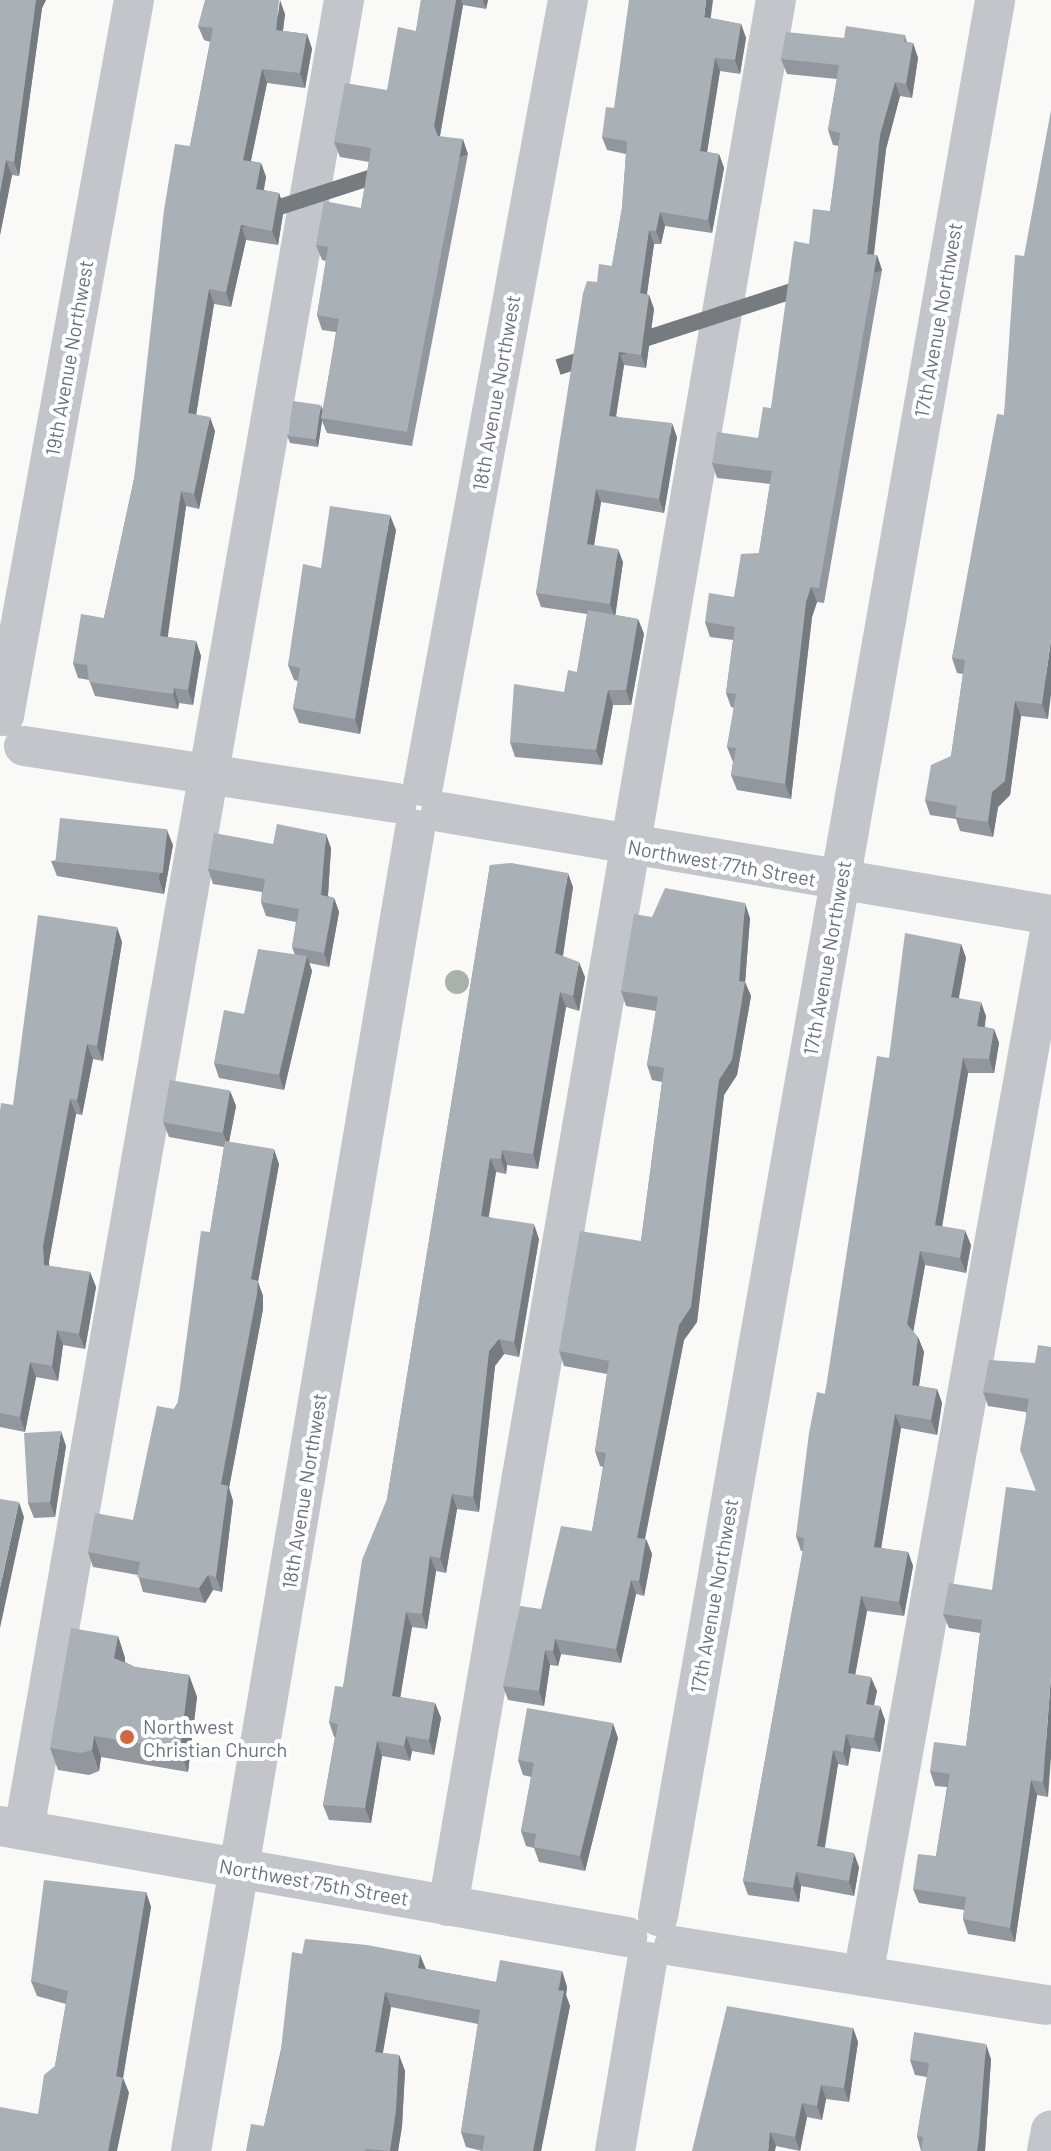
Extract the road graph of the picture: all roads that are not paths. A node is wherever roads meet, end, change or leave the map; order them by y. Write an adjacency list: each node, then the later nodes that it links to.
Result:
1 (134, 0): 6 (street, 19th Avenue Northwest)
2 (344, 0): 7 (street)
3 (568, 0): 8 (street, 18th Avenue Northwest)
4 (776, 0): 9 (street)
5 (995, 0): 10 (street, 17th Avenue Northwest)
6 (7, 736): 7 (street, Northwest 77th Street)
7 (208, 774): 8 (street, Northwest 77th Street); 13 (street)
8 (419, 808): 9 (street, Northwest 77th Street); 14 (street, 18th Avenue Northwest)
9 (630, 847): 10 (street, Northwest 77th Street); 15 (street)
10 (840, 884): 11 (street, Northwest 77th Street); 16 (street, 17th Avenue Northwest)
11 (1051, 915)
12 (1051, 926): 17 (street)
13 (12, 1828): 14 (street, Northwest 75th Street)
14 (241, 1870): 15 (street, Northwest 75th Street); 20 (street, 18th Avenue Northwest)
15 (448, 1906): 16 (street, Northwest 75th Street)
16 (652, 1940): 17 (street, Northwest 75th Street); 21 (street, 17th Avenue Northwest)
17 (863, 1976): 18 (street, Northwest 75th Street)
18 (1049, 2008)
19 (1051, 2130): 22 (street)
20 (191, 2151)
21 (615, 2151)
22 (1047, 2151)

